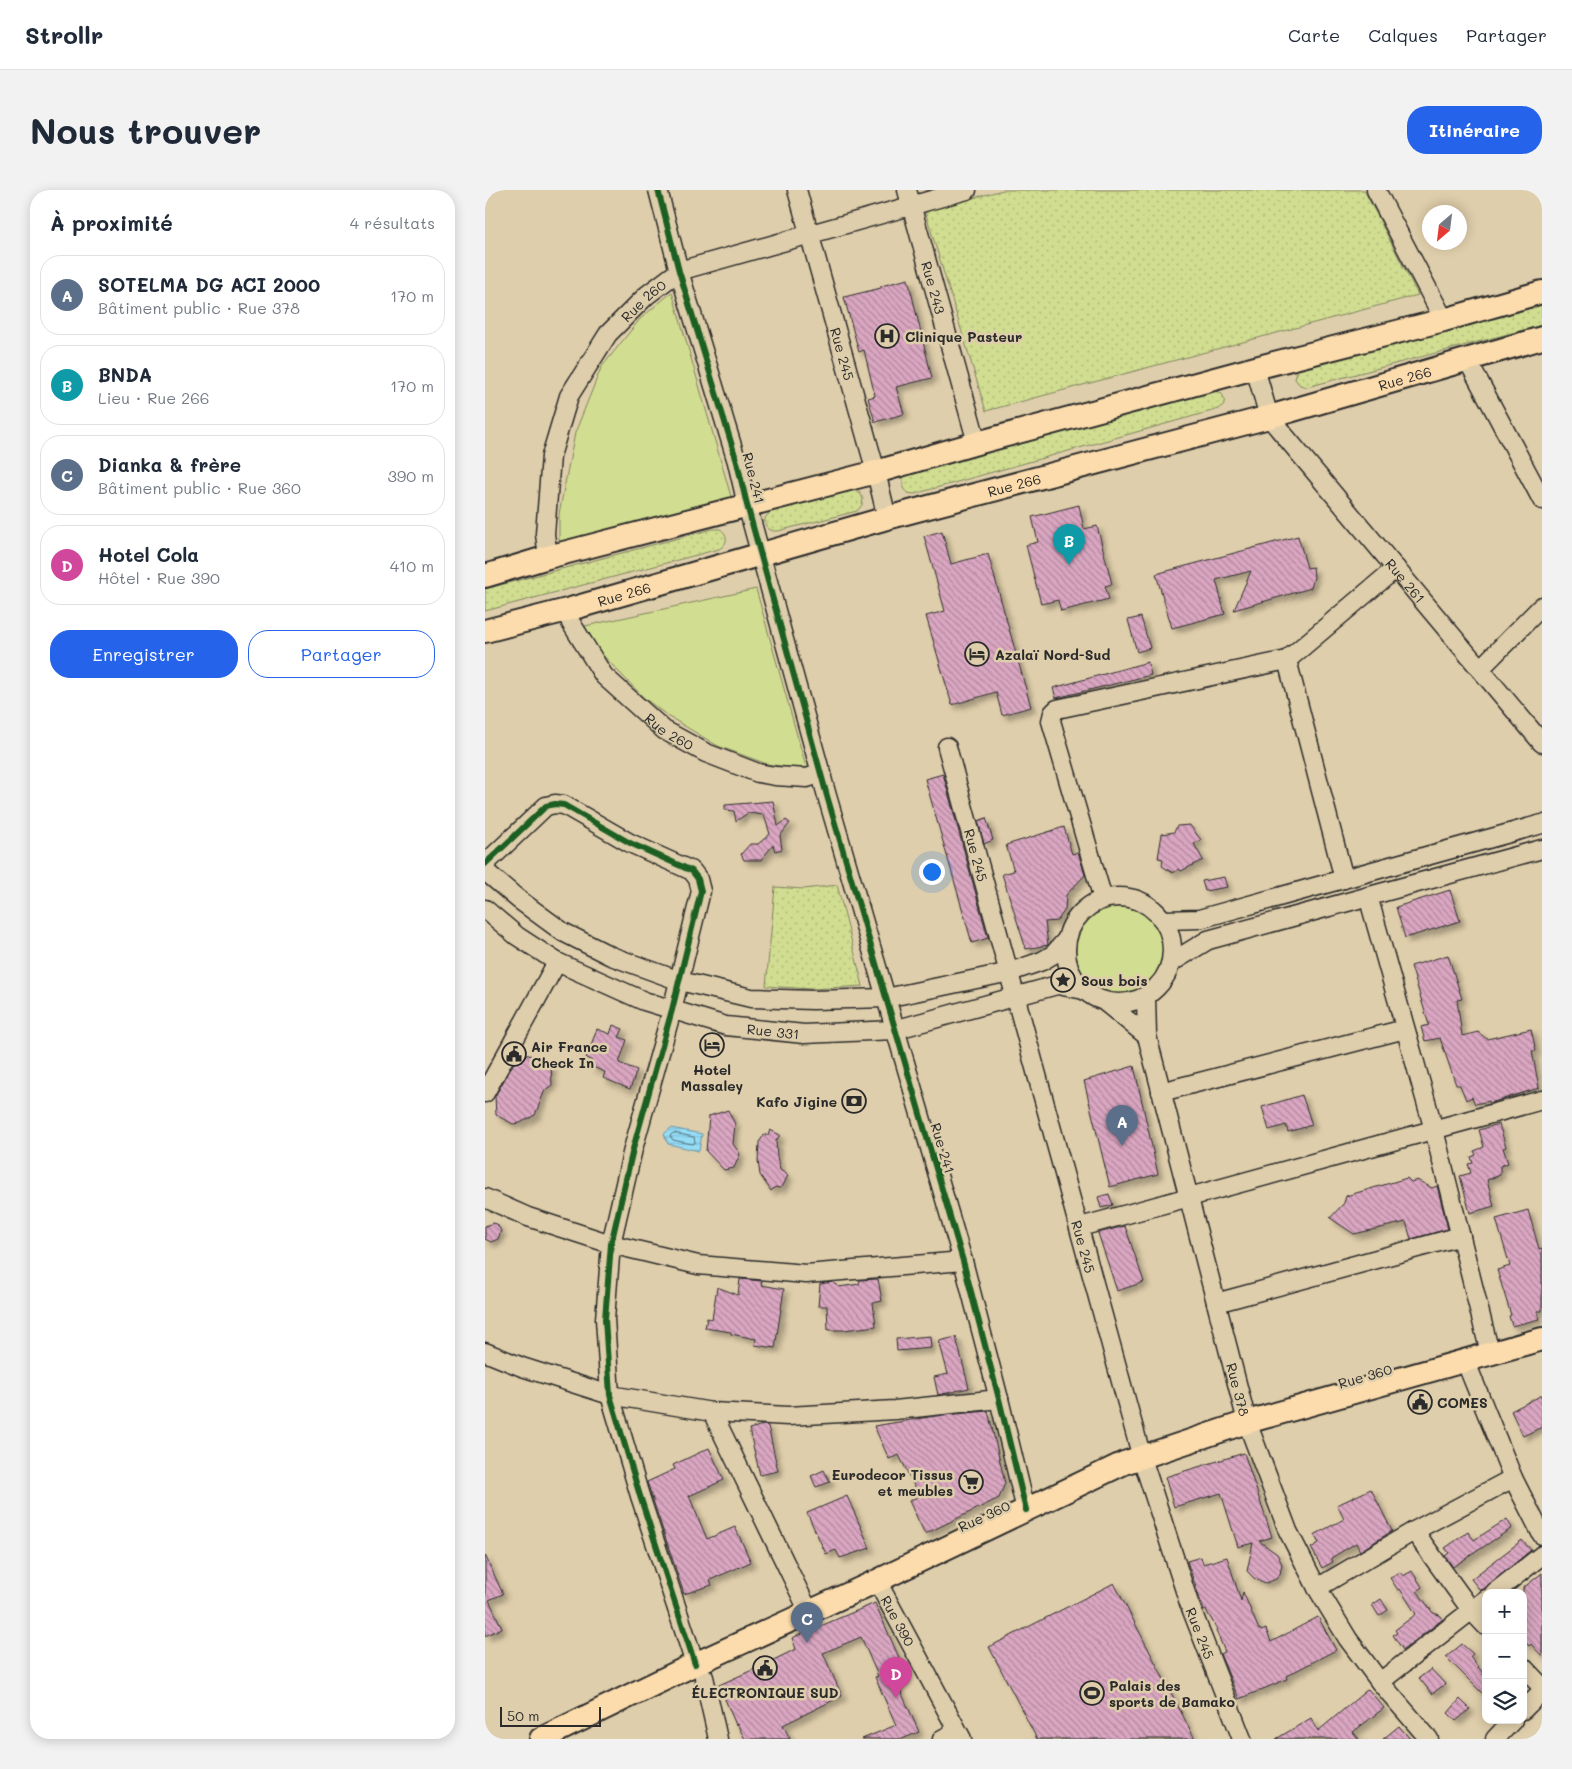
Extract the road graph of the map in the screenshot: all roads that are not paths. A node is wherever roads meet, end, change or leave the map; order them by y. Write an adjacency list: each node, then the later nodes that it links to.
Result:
1 (658, 190): 7 (street, Rue 241)
2 (797, 190): 6 (street, Rue 245)
3 (967, 190): 5 (street, Rue 260)
4 (1376, 190): 9 (street)
5 (909, 198): 6 (street, Rue 260); 14 (street, Rue 243)
6 (809, 234): 7 (street, Rue 260); 15 (street, Rue 245)
7 (679, 271): 17 (street, Rue 241); 20 (street, Rue 260)
8 (1542, 292): 9 (main road)
9 (1444, 320): 12 (main road)
10 (1542, 338): 11 (main road, Rue 266)
11 (1467, 359): 13 (main road, Rue 266); 16 (street)
12 (1255, 368): 13 (street); 14 (main road)
13 (1269, 417): 18 (main road, Rue 266); 21 (street, Rue 261)
14 (977, 443): 15 (main road)
15 (876, 472): 17 (main road); 18 (street, Rue 245)
16 (1542, 500)
17 (747, 505): 19 (street, Rue 241); 20 (main road)
18 (887, 518): 19 (main road, Rue 266)
19 (761, 553): 24 (main road, Rue 266); 30 (street, Rue 241)
20 (547, 557): 22 (main road)
21 (1396, 568): 26 (street); 27 (street, Rue 261)
22 (485, 576)
23 (1542, 606): 27 (street)
24 (567, 610): 25 (main road, Rue 266); 30 (street, Rue 260)
25 (485, 631)
26 (1287, 660): 35 (street); 37 (street)
27 (1480, 669): 28 (street, Rue 261)
28 (1542, 743)
29 (947, 747): 43 (street, Rue 245)
30 (822, 773): 48 (street, Rue 241)
31 (1542, 824): 35 (street)
32 (1542, 849): 36 (street)
33 (485, 864): 44 (street)
34 (485, 871): 44 (street)
35 (1344, 879): 39 (street)
36 (1367, 896): 42 (street); 51 (street)
37 (1103, 899): 39 (street); 40 (street)
38 (485, 909): 41 (street, Rue 331)
39 (1164, 920): 42 (street)
40 (1067, 939): 43 (street); 45 (street)
41 (557, 962): 50 (street, Rue 331); 55 (street)
42 (1172, 962): 47 (street)
43 (1010, 972): 46 (street, Rue 245); 48 (street)
44 (680, 981): 48 (street); 50 (street)
45 (1083, 990): 46 (street, Rue 331); 49 (street)
46 (1017, 997): 52 (street, Rue 331); 60 (street, Rue 245)
47 (1146, 997): 49 (street); 53 (street, Rue 378)
48 (886, 998): 52 (street, Rue 241)
49 (1105, 1002): 53 (street)
50 (672, 1010): 52 (street, Rue 331); 62 (street)
51 (1405, 1029): 54 (street); 57 (street)
52 (894, 1030): 63 (street, Rue 241)
53 (1147, 1036): 54 (street, Rue 378)
54 (1161, 1092): 58 (street, Rue 378)
55 (485, 1093)
56 (1542, 1100): 57 (street)
57 (1434, 1130): 58 (street); 61 (street)
58 (1189, 1197): 60 (street); 64 (street, Rue 378)
59 (485, 1198): 62 (street)
60 (1080, 1227): 74 (street, Rue 245)
61 (1461, 1236): 64 (street); 68 (street)
62 (611, 1244): 63 (street); 70 (street)
63 (963, 1261): 71 (street, Rue 241)
64 (1216, 1304): 73 (street, Rue 378)
65 (1542, 1339): 68 (main road, Rue 360)
66 (1542, 1351): 69 (main road)
67 (485, 1352): 70 (street)
68 (1490, 1353): 69 (main road, Rue 360)
69 (1466, 1366): 73 (main road, Rue 360); 75 (street)
70 (610, 1395): 72 (street); 87 (street)
71 (999, 1398): 72 (street); 76 (street, Rue 241)
72 (712, 1412): 85 (street)
73 (1249, 1428): 74 (main road, Rue 360); 81 (street, Rue 378)
74 (1145, 1463): 76 (main road, Rue 360); 80 (main road); 97 (street, Rue 245)
75 (1513, 1478): 77 (street); 78 (street)
76 (1026, 1510): 80 (main road, Rue 360)
77 (1415, 1531): 81 (street); 84 (street)
78 (1542, 1535)
79 (1542, 1555): 82 (street)
80 (880, 1586): 85 (main road, Rue 360); 87 (main road); 93 (street, Rue 390)
81 (1317, 1588): 89 (street, Rue 378)
82 (1498, 1589)
83 (1482, 1602): 84 (street)
84 (1471, 1610): 86 (street); 89 (street)
85 (809, 1612): 87 (main road, Rue 360)
86 (1482, 1622)
87 (699, 1671): 94 (main road, Rue 360); 95 (main road); 96 (street)
88 (1527, 1672): 90 (street)
89 (1380, 1682): 98 (street, Rue 378)
90 (1542, 1689): 91 (street)
91 (1527, 1706)
92 (1509, 1724): 99 (street)
93 (953, 1736)
94 (541, 1739)
95 (575, 1739)
96 (719, 1739)
97 (1242, 1739)
98 (1429, 1739)
99 (1495, 1739)

